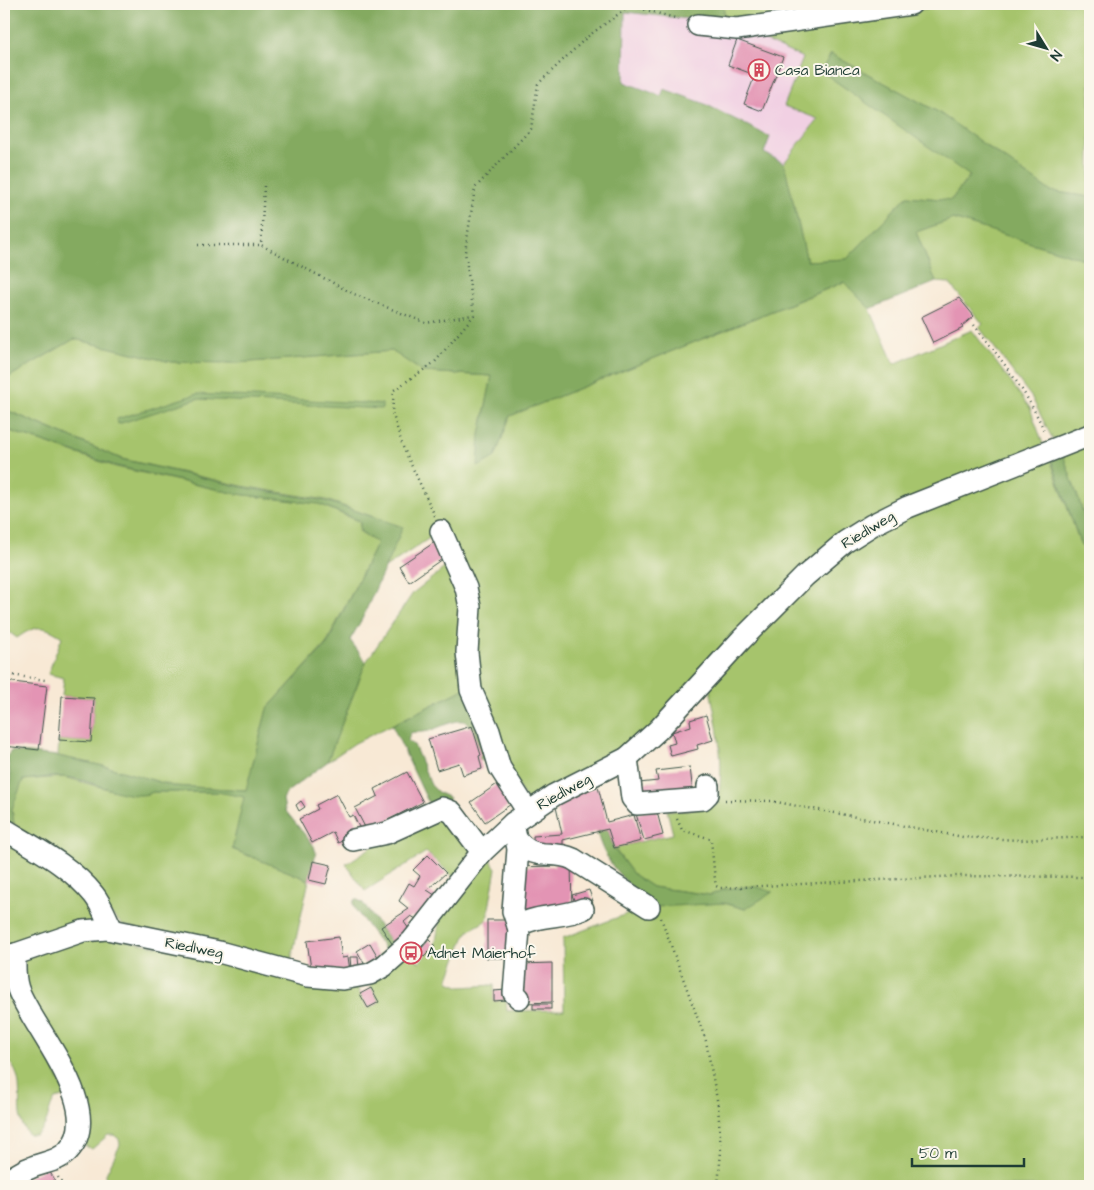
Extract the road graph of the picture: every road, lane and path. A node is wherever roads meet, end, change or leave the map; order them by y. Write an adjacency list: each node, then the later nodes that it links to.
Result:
1 (625, 4): 3 (path)
2 (911, 4): 4 (street)
3 (631, 5): 4 (path); 8 (path)
4 (698, 25)
5 (264, 186): 7 (path)
6 (198, 245): 7 (path)
7 (262, 245): 8 (path)
8 (474, 315): 12 (path)
9 (974, 325): 11 (path)
10 (1090, 435): 11 (street, Riedlweg)
11 (1051, 449): 17 (street, Riedlweg)
12 (441, 531): 20 (street)
13 (4, 618): 14 (path)
14 (4, 653)
15 (4, 674): 16 (path)
16 (45, 680)
17 (627, 758): 19 (street); 20 (street, Riedlweg)
18 (705, 792): 19 (street); 22 (path)
19 (672, 801): 25 (path)
20 (519, 825): 24 (street, Riedlweg); 26 (street); 28 (street)
21 (4, 829): 29 (street)
22 (1090, 837)
23 (353, 840): 24 (street)
24 (482, 852): 29 (street, Riedlweg)
25 (1090, 877)
26 (650, 906): 33 (path)
27 (583, 909): 28 (street)
28 (518, 926): 31 (street)
29 (112, 929): 30 (street, Riedlweg)
30 (9, 956): 32 (street)
31 (519, 998)
32 (4, 1183)
33 (718, 1186)

